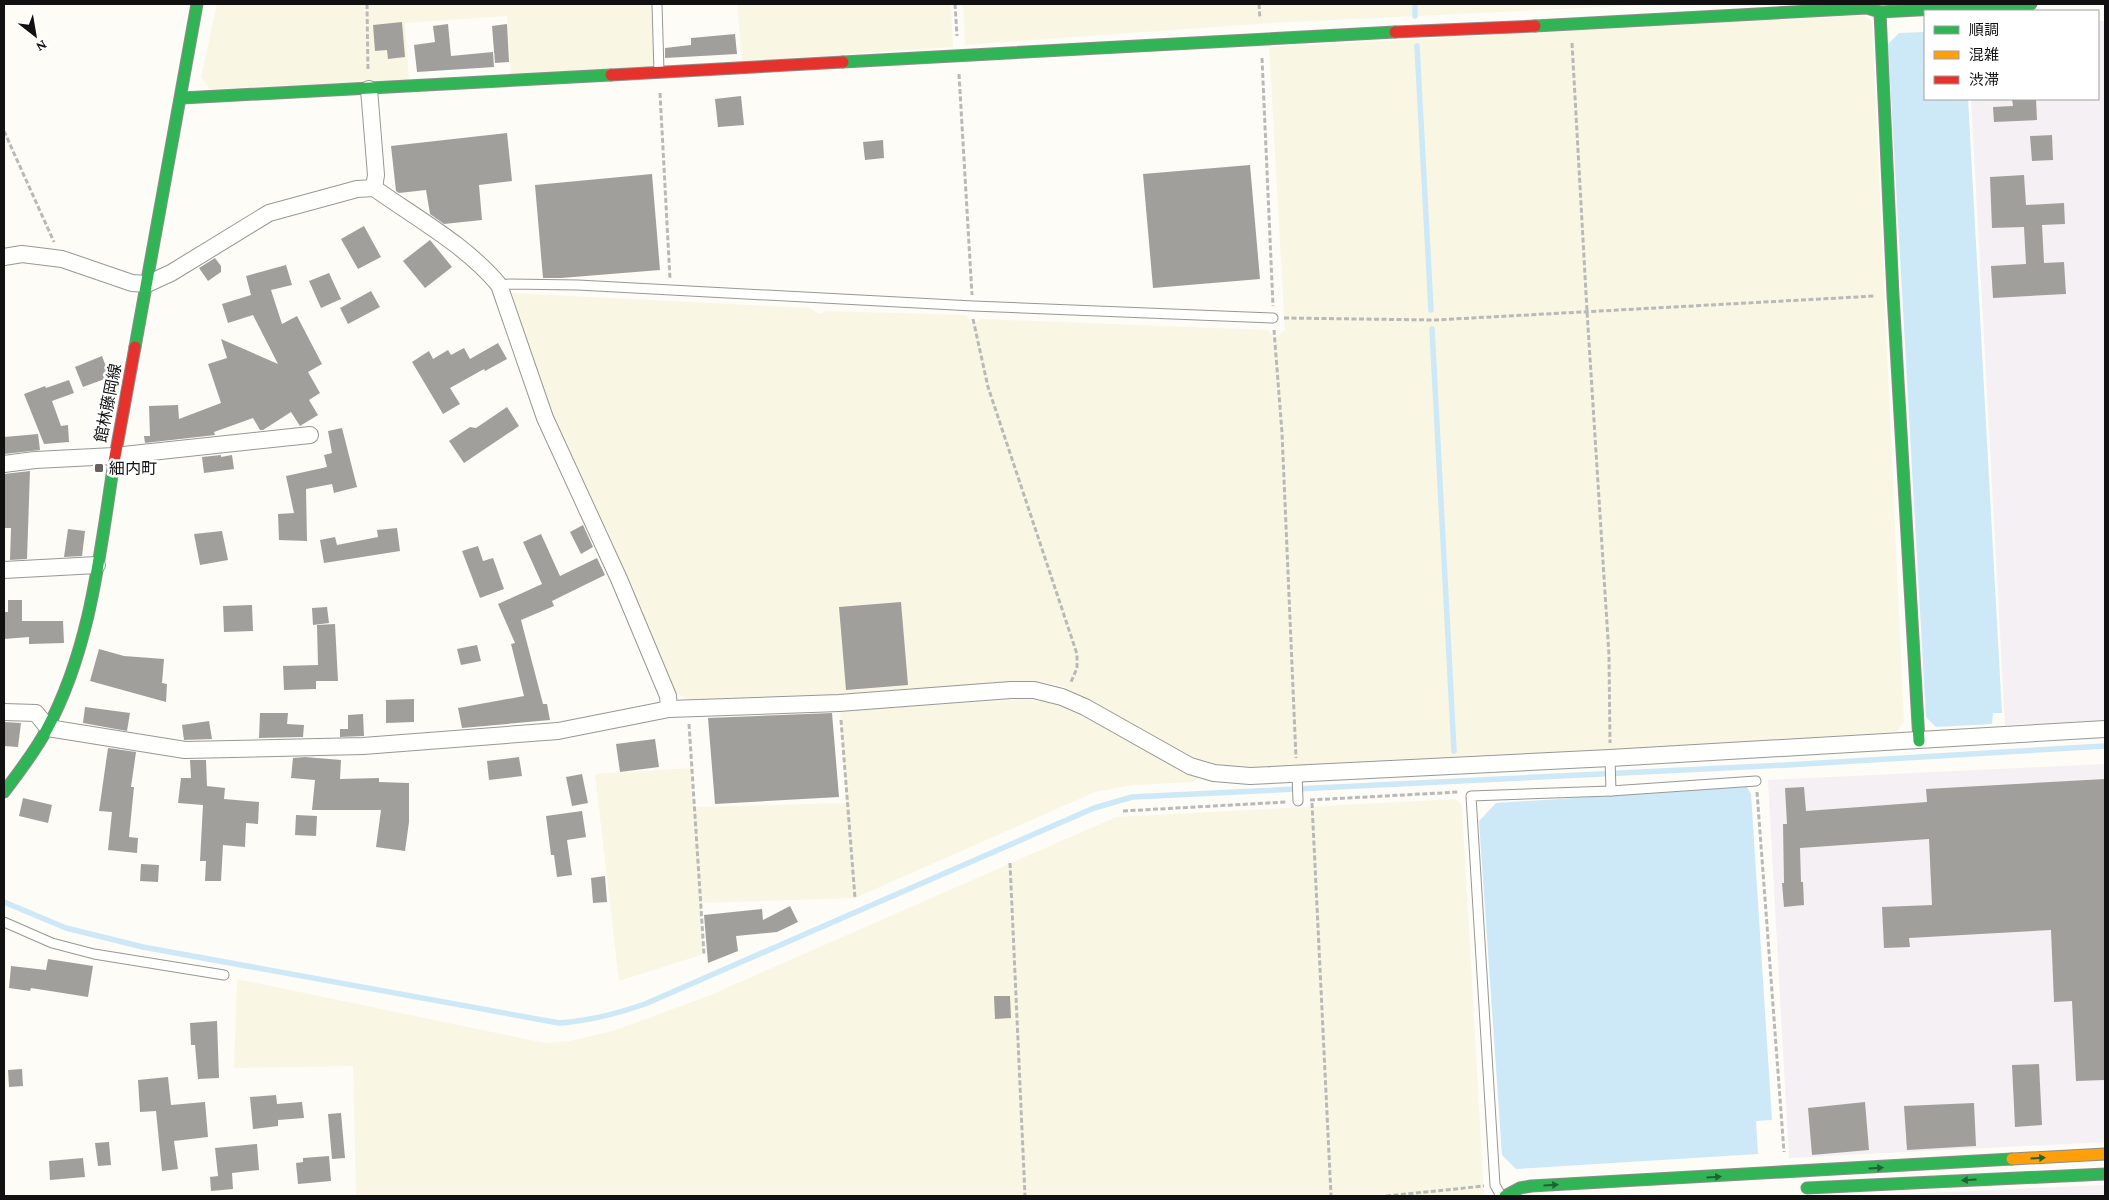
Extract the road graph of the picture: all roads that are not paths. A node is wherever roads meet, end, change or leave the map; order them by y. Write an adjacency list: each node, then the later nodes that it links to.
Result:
1 (197, 4): 7 (street, 館林藤岡線)
2 (656, 4): 5 (lane)
3 (2031, 4): 4 (street)
4 (1880, 12): 5 (street); 22 (street)
5 (659, 72): 6 (street)
6 (369, 89): 7 (street); 8 (street)
7 (182, 98): 10 (street, 館林藤岡線)
8 (374, 188): 10 (street); 11 (street)
9 (4, 257): 10 (street)
10 (148, 284): 14 (street, 館林藤岡線)
11 (499, 286): 12 (lane); 18 (street)
12 (1273, 318)
13 (310, 435): 14 (street)
14 (114, 456): 15 (street); 16 (street, 館林藤岡線)
15 (4, 464)
16 (97, 565): 17 (street); 20 (street, 館林藤岡線)
17 (4, 570)
18 (669, 709): 20 (street); 24 (street)
19 (4, 712): 20 (street)
20 (48, 728): 27 (street, 館林藤岡線)
21 (2105, 729): 22 (street)
22 (1919, 740): 23 (street)
23 (1610, 762): 24 (street); 26 (lane)
24 (1297, 777): 28 (lane)
25 (1756, 781): 26 (lane)
26 (1611, 788): 34 (lane)
27 (4, 792)
28 (1298, 798)
29 (4, 922): 30 (lane)
30 (224, 975)
31 (2105, 1154): 35 (street, one-way to 31)
32 (2105, 1174): 33 (street, one-way to 33)
33 (1796, 1188)
34 (1501, 1196)
35 (1505, 1196)

